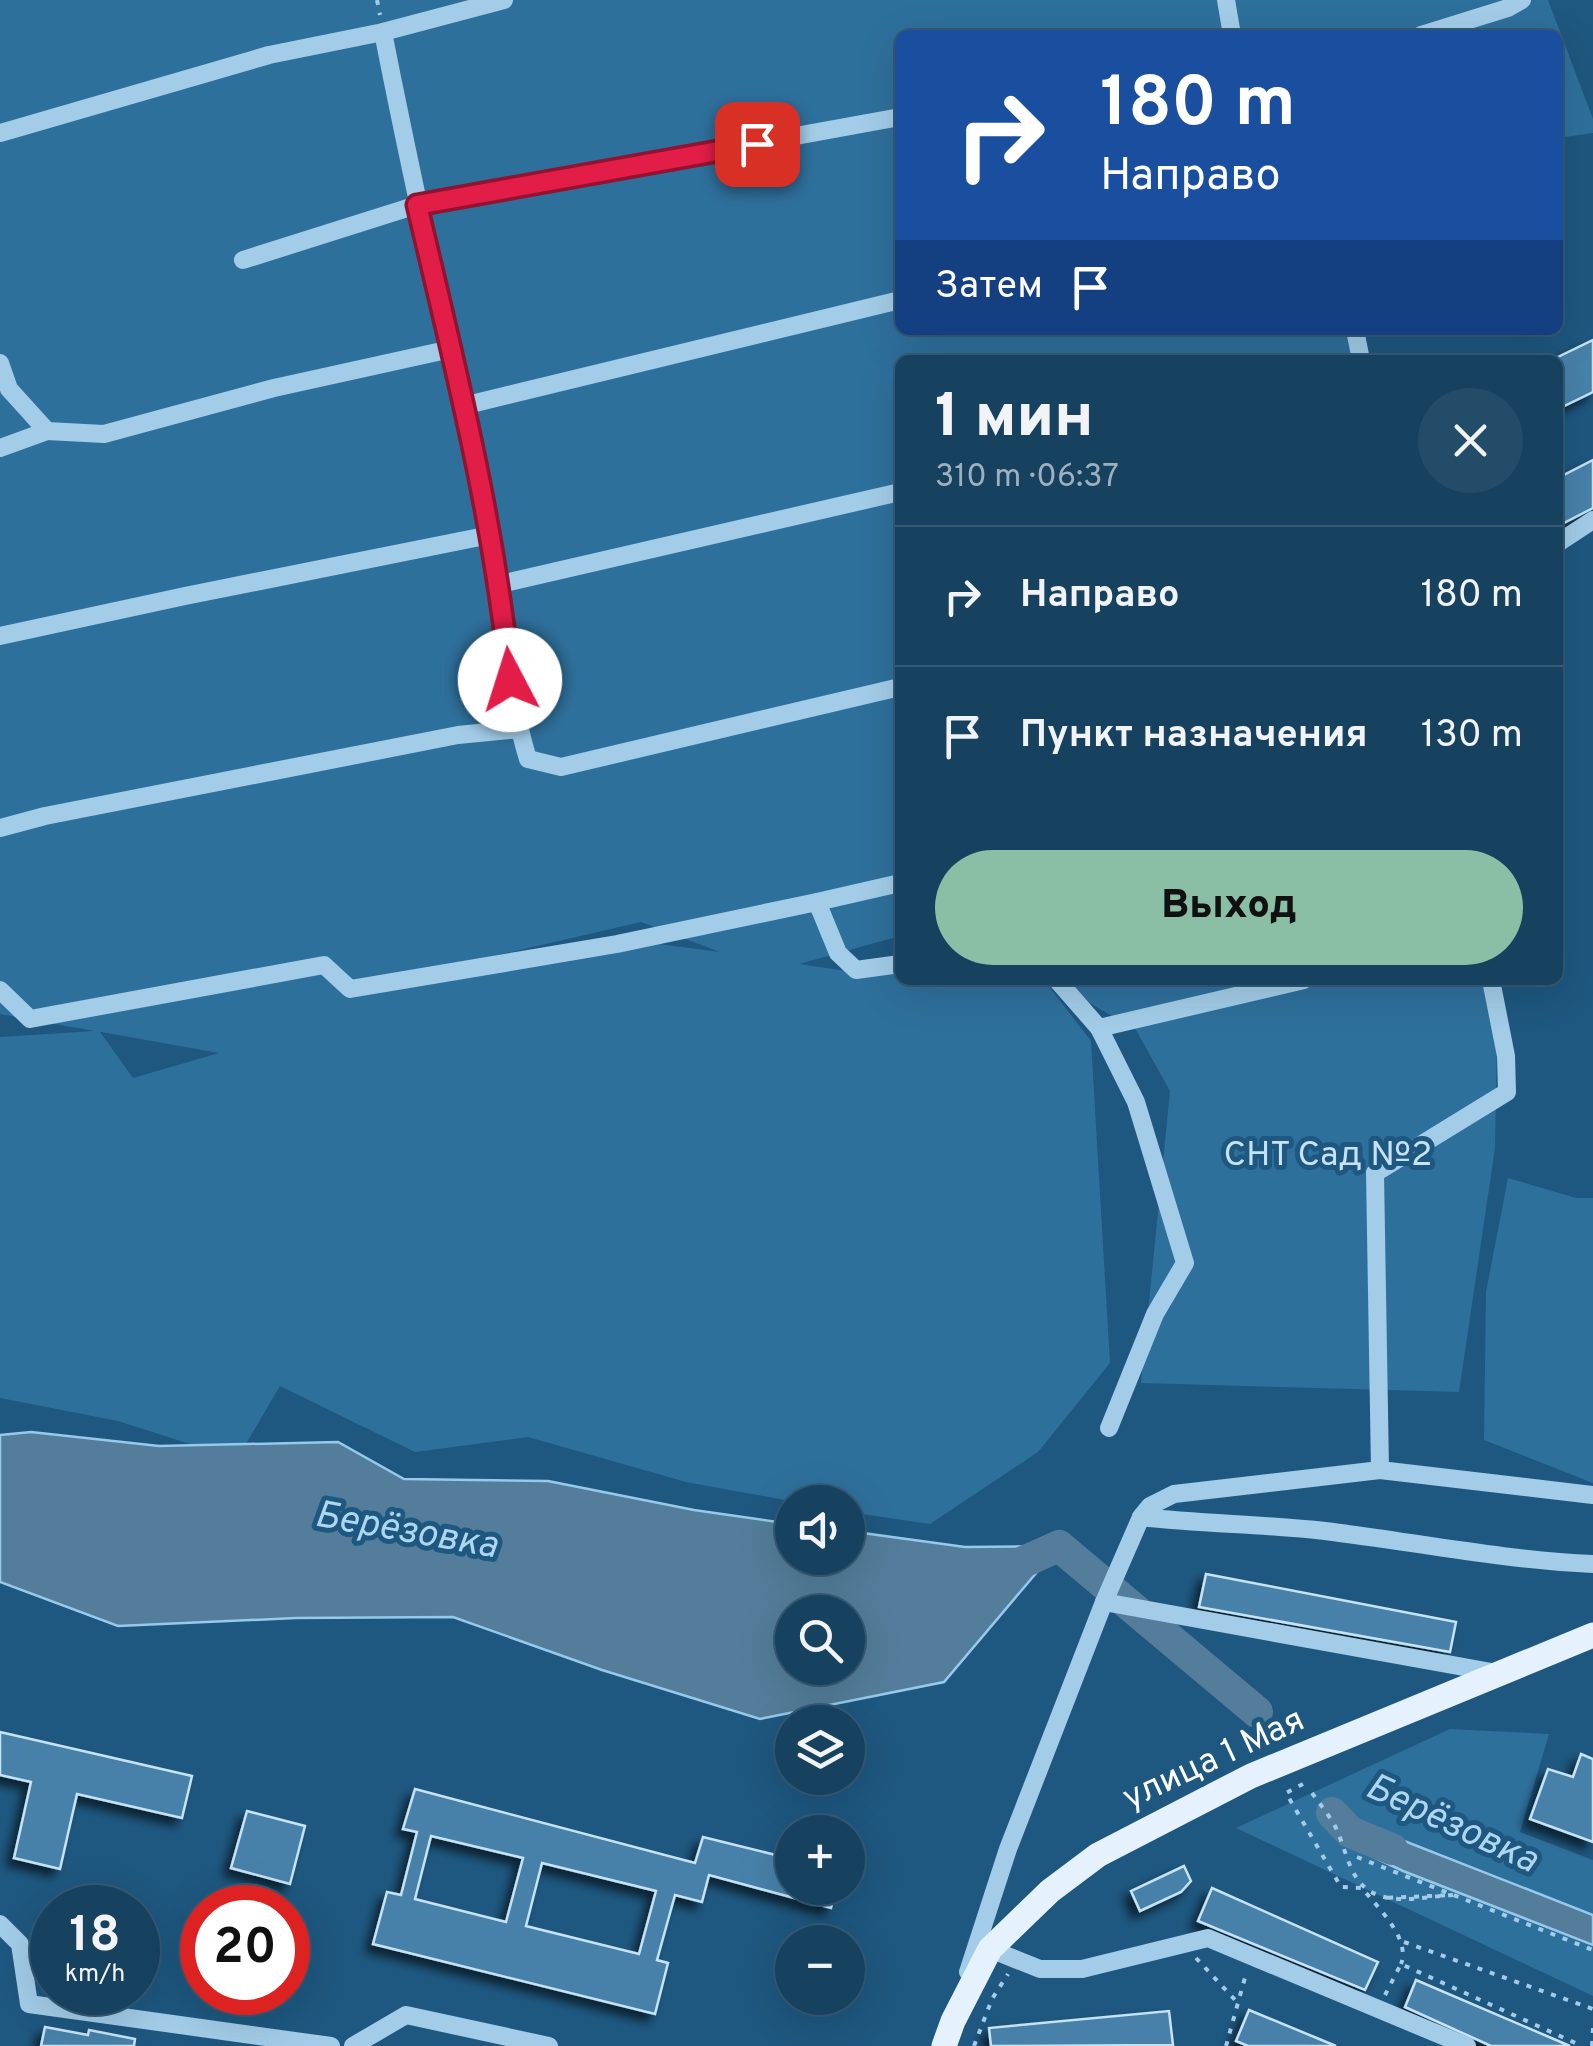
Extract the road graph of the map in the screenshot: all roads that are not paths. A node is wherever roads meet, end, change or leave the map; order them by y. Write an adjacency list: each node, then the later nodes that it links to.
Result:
1 (504, 0): 6 (street)
2 (1226, 0): 4 (street)
3 (1522, 0): 5 (street)
4 (1231, 30)
5 (1437, 30)
6 (383, 32): 8 (street); 9 (street)
7 (895, 119): 9 (street)
8 (0, 132)
9 (417, 205): 10 (street); 12 (street)
10 (243, 260)
11 (895, 301): 14 (street)
12 (451, 349): 14 (street); 15 (street)
13 (0, 363): 15 (street)
14 (463, 406): 19 (street)
15 (47, 431): 16 (street)
16 (0, 448)
17 (895, 493): 21 (street)
18 (1593, 520): 20 (street)
19 (490, 535): 21 (street); 22 (street)
20 (1563, 540)
21 (500, 584): 24 (street)
22 (0, 636)
23 (895, 689): 24 (street)
24 (519, 729): 25 (street)
25 (0, 828)
26 (895, 884): 27 (street)
27 (817, 902): 28 (street); 32 (street)
28 (895, 965)
29 (1062, 985): 33 (street)
30 (1283, 985): 33 (street)
31 (1492, 985): 35 (street)
32 (0, 990)
33 (1099, 1028): 34 (street)
34 (1109, 1428)
35 (1380, 1470): 36 (street); 37 (street)
36 (1593, 1495)
37 (1138, 1522): 38 (street); 39 (street)
38 (1593, 1564)
39 (1104, 1602): 41 (street); 44 (street)
40 (1593, 1635): 41 (main road, улица 1 Мая)
41 (1502, 1674): 43 (main road, улица 1 Мая)
42 (0, 1924): 46 (street)
43 (990, 1949): 44 (main road, улица 1 Мая); 51 (street)
44 (953, 2021): 50 (main road, улица 1 Мая)
45 (383, 2037): 48 (street); 49 (street)
46 (284, 2043): 47 (street)
47 (330, 2046)
48 (353, 2046)
49 (548, 2046)
50 (944, 2046)
51 (1467, 2046)

